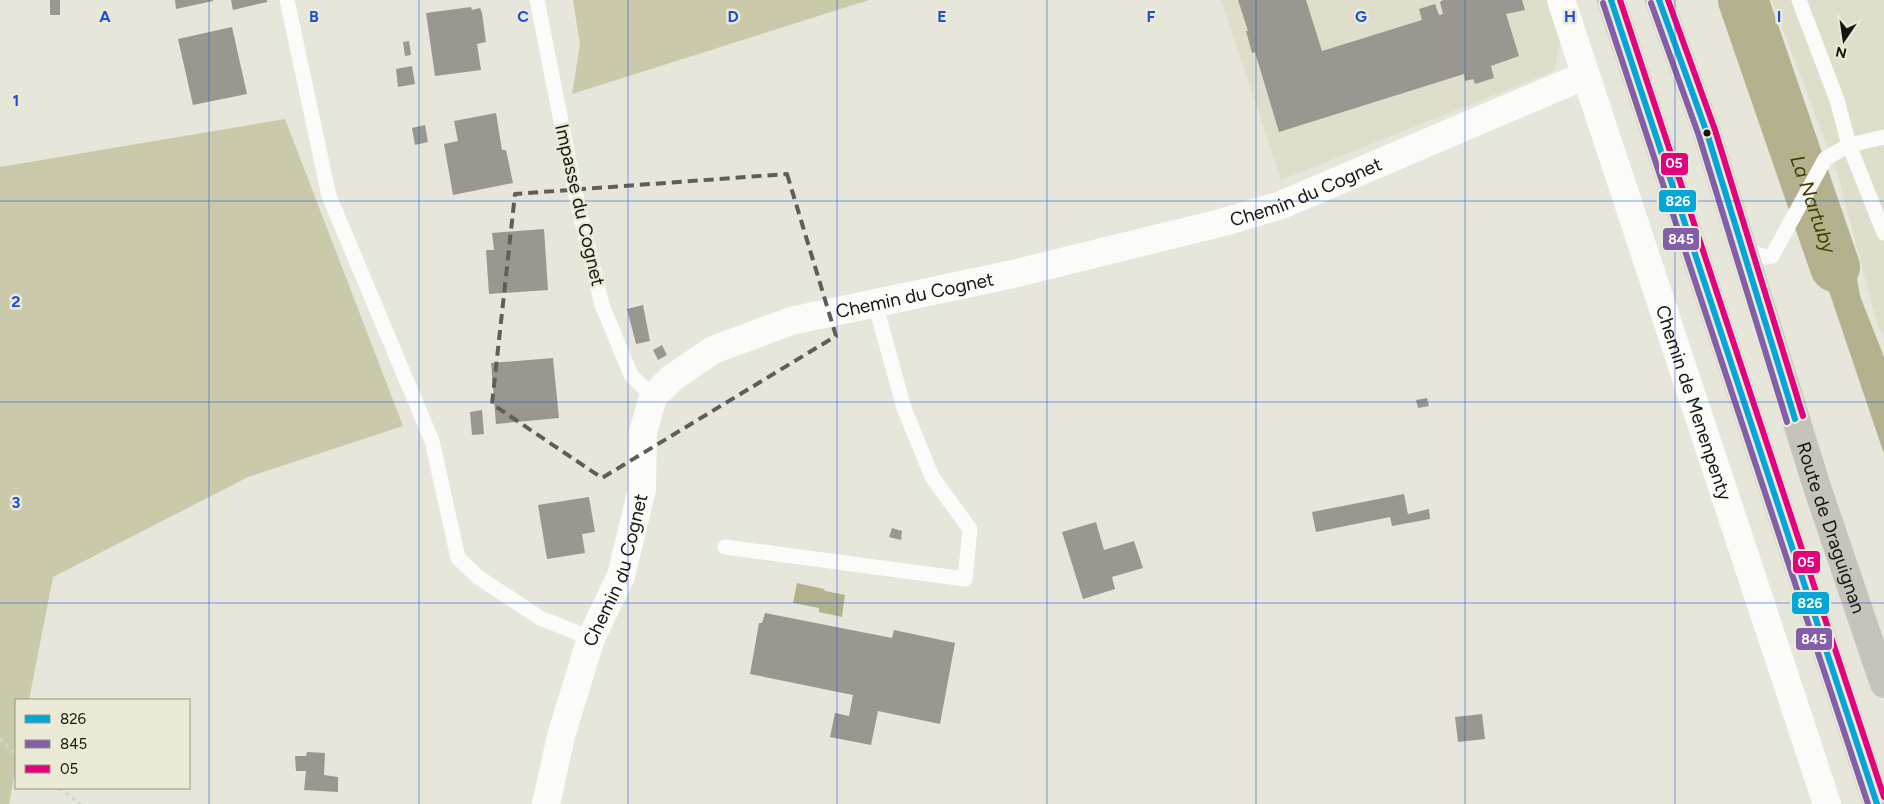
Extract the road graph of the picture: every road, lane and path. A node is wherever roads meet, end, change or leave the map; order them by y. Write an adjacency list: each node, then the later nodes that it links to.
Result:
1 (287, 0): 15 (lane)
2 (537, 0): 13 (lane, Impasse du Cognet)
3 (1561, 0): 7 (street, Chemin de Menenpenty)
4 (1611, 0): 23 (main road)
5 (1659, 0): 11 (main road, Route de Draguignan)
6 (1799, 0): 9 (lane)
7 (1586, 75): 12 (street, Chemin du Cognet); 22 (street, Chemin de Menenpenty)
8 (1884, 137): 9 (lane)
9 (1848, 145): 10 (lane); 11 (lane)
10 (1884, 233)
11 (1743, 250): 16 (main road, Route de Draguignan)
12 (876, 303): 13 (street, Chemin du Cognet); 14 (lane)
13 (653, 397): 15 (street, Chemin du Cognet)
14 (725, 547)
15 (591, 638): 21 (street, Chemin du Cognet)
16 (1884, 684)
17 (0, 739): 18 (path)
18 (15, 753)
19 (60, 789): 20 (path)
20 (81, 804)
21 (546, 804)
22 (1827, 804)
23 (1877, 804)

